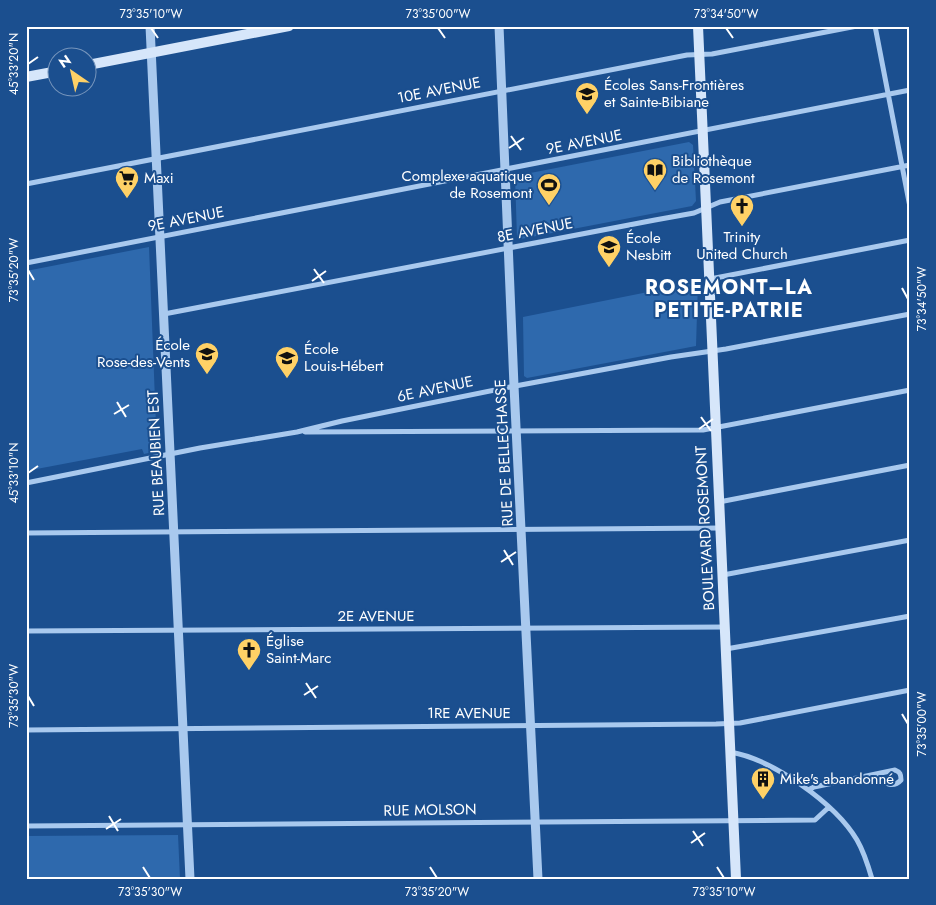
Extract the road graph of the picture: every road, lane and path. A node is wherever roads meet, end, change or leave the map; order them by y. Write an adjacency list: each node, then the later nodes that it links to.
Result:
1 (150, 26): 7 (street, RUE BEAUBIEN EST)
2 (289, 26): 7 (main road)
3 (499, 26): 13 (street, RUE DE BELLECHASSE)
4 (698, 26): 8 (main road, BOULEVARD ROSEMONT)
5 (857, 26): 8 (street, 10E AVENUE)
6 (875, 26): 14 (street)
7 (151, 52): 9 (main road); 16 (street, RUE BEAUBIEN EST)
8 (700, 55): 13 (street, 10E AVENUE); 15 (main road, BOULEVARD ROSEMONT)
9 (98, 63)
10 (48, 73): 11 (main road)
11 (26, 77)
12 (910, 90): 14 (street, 9E AVENUE)
13 (502, 91): 16 (street, 10E AVENUE); 19 (street, RUE DE BELLECHASSE)
14 (888, 94): 15 (street, 9E AVENUE); 18 (street)
15 (703, 131): 19 (street, 9E AVENUE); 22 (main road, BOULEVARD ROSEMONT)
16 (156, 160): 20 (street, 10E AVENUE); 23 (street, RUE BEAUBIEN EST)
17 (910, 165): 18 (street, 8E AVENUE)
18 (902, 167): 21 (street); 22 (street, 8E AVENUE)
19 (506, 169): 23 (street, 9E AVENUE); 25 (street, RUE DE BELLECHASSE)
20 (26, 184)
21 (910, 207)
22 (706, 208): 25 (street, 8E AVENUE); 27 (main road, BOULEVARD ROSEMONT)
23 (159, 237): 26 (street, 9E AVENUE); 28 (street, RUE BEAUBIEN EST)
24 (910, 240): 27 (street)
25 (510, 248): 28 (street, 8E AVENUE); 31 (street, RUE DE BELLECHASSE)
26 (26, 263)
27 (710, 279): 30 (main road, BOULEVARD ROSEMONT)
28 (164, 314): 36 (street, RUE BEAUBIEN EST)
29 (910, 314): 30 (street, 6E AVENUE)
30 (712, 351): 31 (street, 6E AVENUE); 33 (main road, BOULEVARD ROSEMONT)
31 (514, 386): 34 (street, 6E AVENUE); 35 (street, RUE DE BELLECHASSE)
32 (910, 390): 33 (street)
33 (716, 428): 35 (street); 39 (main road, BOULEVARD ROSEMONT)
34 (297, 432): 35 (street); 36 (street, 6E AVENUE)
35 (516, 432): 41 (street, RUE DE BELLECHASSE)
36 (170, 454): 38 (street, 6E AVENUE); 42 (street, RUE BEAUBIEN EST)
37 (910, 465): 39 (street)
38 (26, 483)
39 (719, 502): 40 (main road, BOULEVARD ROSEMONT)
40 (720, 528): 41 (street); 45 (main road, BOULEVARD ROSEMONT)
41 (521, 529): 42 (street); 47 (street, RUE DE BELLECHASSE)
42 (174, 532): 43 (street); 49 (street, RUE BEAUBIEN EST)
43 (26, 533)
44 (910, 540): 45 (street)
45 (722, 575): 48 (main road, BOULEVARD ROSEMONT)
46 (910, 616): 51 (street)
47 (526, 627): 48 (street, 2E AVENUE); 49 (street, 2E AVENUE); 54 (street, RUE DE BELLECHASSE)
48 (726, 627): 51 (main road, BOULEVARD ROSEMONT)
49 (178, 630): 50 (street, 2E AVENUE); 55 (street, RUE BEAUBIEN EST)
50 (26, 631)
51 (726, 649): 53 (main road, BOULEVARD ROSEMONT)
52 (910, 690): 53 (street, 1RE AVENUE)
53 (729, 723): 54 (street, 1RE AVENUE); 57 (main road, BOULEVARD ROSEMONT)
54 (531, 725): 55 (street, 1RE AVENUE); 62 (street, RUE DE BELLECHASSE)
55 (183, 728): 56 (street, 1RE AVENUE); 63 (street, RUE BEAUBIEN EST)
56 (26, 730)
57 (730, 752): 59 (street); 61 (main road, BOULEVARD ROSEMONT)
58 (873, 776): 58 (street); 59 (street)
59 (808, 790): 60 (street)
60 (829, 807): 61 (street, RUE MOLSON); 68 (street)
61 (733, 820): 62 (street, RUE MOLSON); 67 (main road, BOULEVARD ROSEMONT)
62 (536, 822): 63 (street, RUE MOLSON); 66 (street, RUE DE BELLECHASSE)
63 (186, 825): 64 (street, RUE MOLSON); 65 (street, RUE BEAUBIEN EST)
64 (26, 826)
65 (190, 879)
66 (538, 879)
67 (736, 879)
68 (872, 879)

